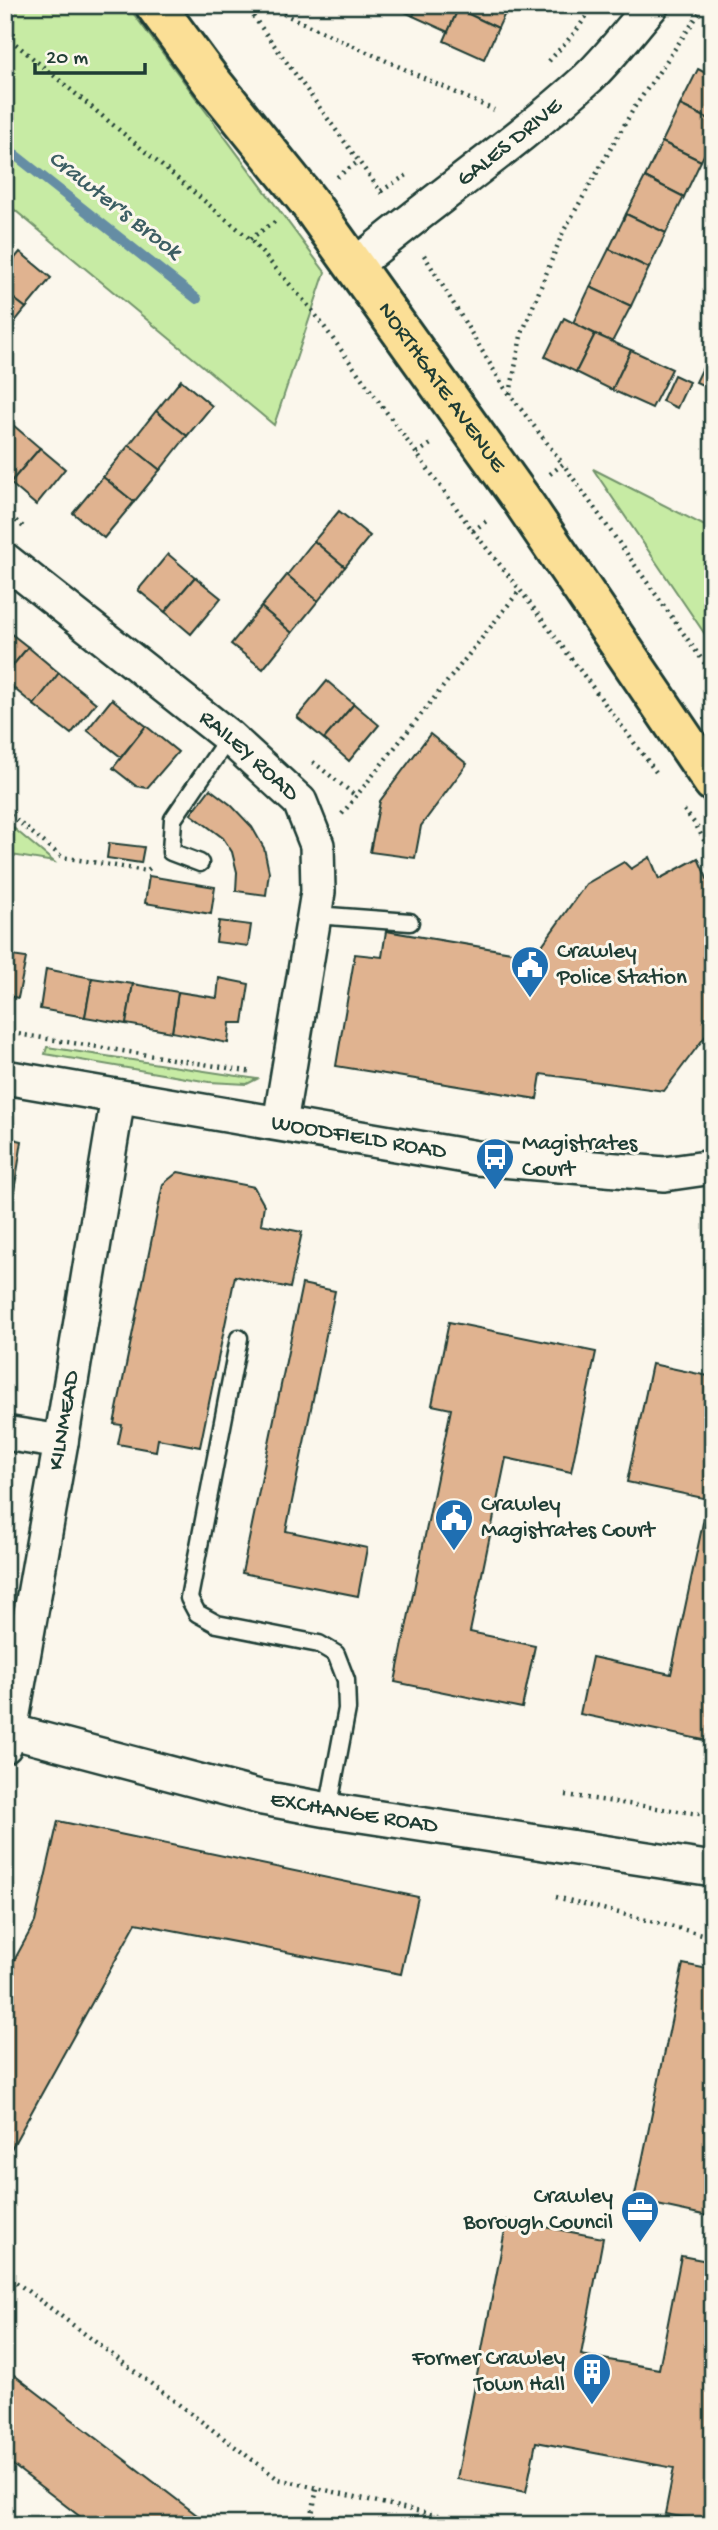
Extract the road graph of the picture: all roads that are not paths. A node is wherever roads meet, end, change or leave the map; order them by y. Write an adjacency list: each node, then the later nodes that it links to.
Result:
1 (155, 5): 3 (main road, NORTHGATE AVENUE)
2 (652, 5): 3 (street, GALES DRIVE)
3 (353, 267): 6 (main road, NORTHGATE AVENUE)
4 (5, 560): 5 (street, RAILEY ROAD)
5 (229, 737): 7 (lane); 8 (street, RAILEY ROAD)
6 (713, 782)
7 (200, 863)
8 (315, 915): 9 (lane); 12 (street, RAILEY ROAD)
9 (410, 922)
10 (5, 1077): 11 (street, WOODFIELD ROAD)
11 (118, 1097): 12 (street, WOODFIELD ROAD); 16 (street, KILNMEAD)
12 (280, 1123): 13 (street, WOODFIELD ROAD)
13 (713, 1167)
14 (239, 1338): 18 (lane)
15 (5, 1433): 16 (street)
16 (61, 1442): 17 (street, KILNMEAD)
17 (8, 1738): 18 (street, EXCHANGE ROAD)
18 (328, 1810): 19 (street, EXCHANGE ROAD)
19 (710, 1865)

